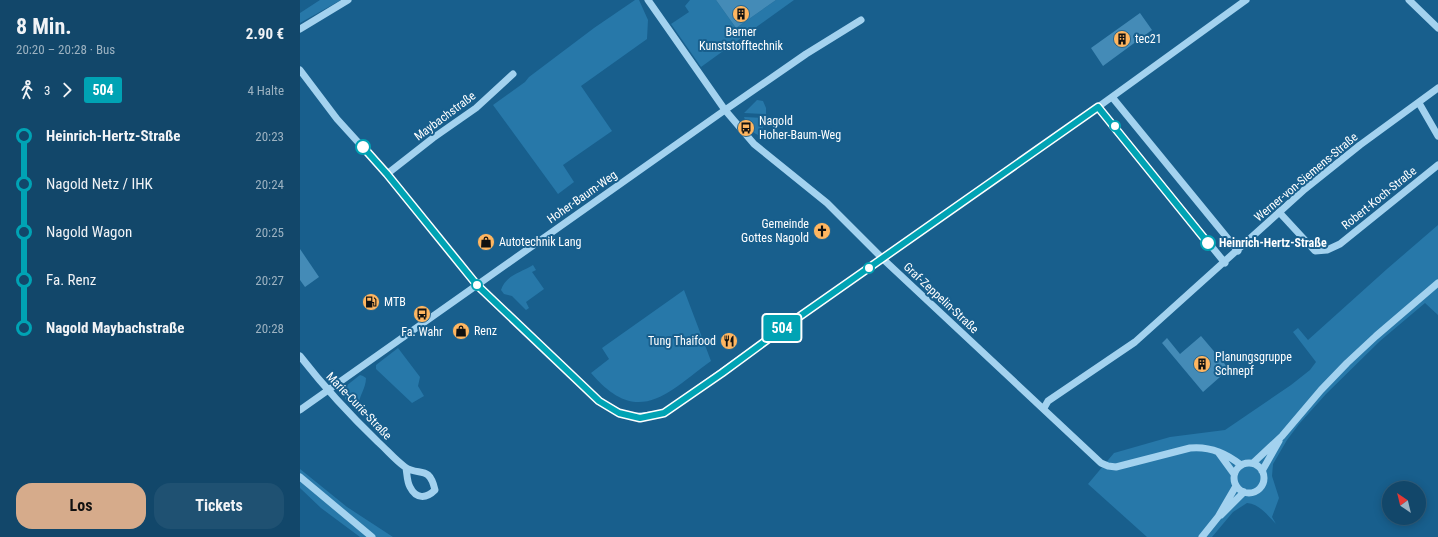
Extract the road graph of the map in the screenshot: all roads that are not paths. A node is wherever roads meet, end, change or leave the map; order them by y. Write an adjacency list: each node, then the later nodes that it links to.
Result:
1 (348, 0): 7 (street)
2 (648, 0): 14 (street, Graf-Zeppelin-Straße)
3 (1246, 0): 11 (street)
4 (1409, 0): 6 (street)
5 (861, 20): 14 (street, Hoher-Baum-Weg)
6 (1438, 28)
7 (300, 29)
8 (300, 70): 17 (street)
9 (513, 74): 17 (street, Maybachstraße)
10 (1438, 88): 12 (street, Werner-von-Siemens-Straße)
11 (1112, 97): 13 (street); 19 (street)
12 (1419, 103): 15 (street); 18 (street, Werner-von-Siemens-Straße)
13 (1098, 107): 20 (street); 21 (street)
14 (725, 110): 20 (street, Graf-Zeppelin-Straße); 23 (street, Hoher-Baum-Weg)
15 (1438, 136)
16 (1438, 165): 18 (street, Robert-Koch-Straße)
17 (387, 174): 23 (street)
18 (1279, 212): 19 (street, Werner-von-Siemens-Straße)
19 (1238, 251): 21 (street, Werner-von-Siemens-Straße)
20 (883, 259): 23 (street); 26 (street, Graf-Zeppelin-Straße)
21 (1225, 263): 26 (street, Werner-von-Siemens-Straße)
22 (1438, 283): 28 (street)
23 (477, 285): 25 (street, Hoher-Baum-Weg)
24 (300, 356): 25 (street, Marie-Curie-Straße)
25 (328, 391): 27 (street, Hoher-Baum-Weg); 32 (street, Marie-Curie-Straße)
26 (1044, 408): 29 (street, Graf-Zeppelin-Straße)
27 (300, 410)
28 (1282, 436): 30 (street); 33 (street)
29 (1218, 452): 31 (street, Graf-Zeppelin-Straße); 34 (street)
30 (1253, 463): 31 (street); 33 (street)
31 (1241, 465): 34 (street)
32 (406, 468): 32 (street, Marie-Curie-Straße)
33 (1262, 471): 37 (street)
34 (1234, 474): 36 (street)
35 (300, 477): 39 (street)
36 (1236, 486): 37 (street); 38 (street)
37 (1244, 492): 38 (street)
38 (1218, 517): 40 (street)
39 (372, 537)
40 (1202, 537)

